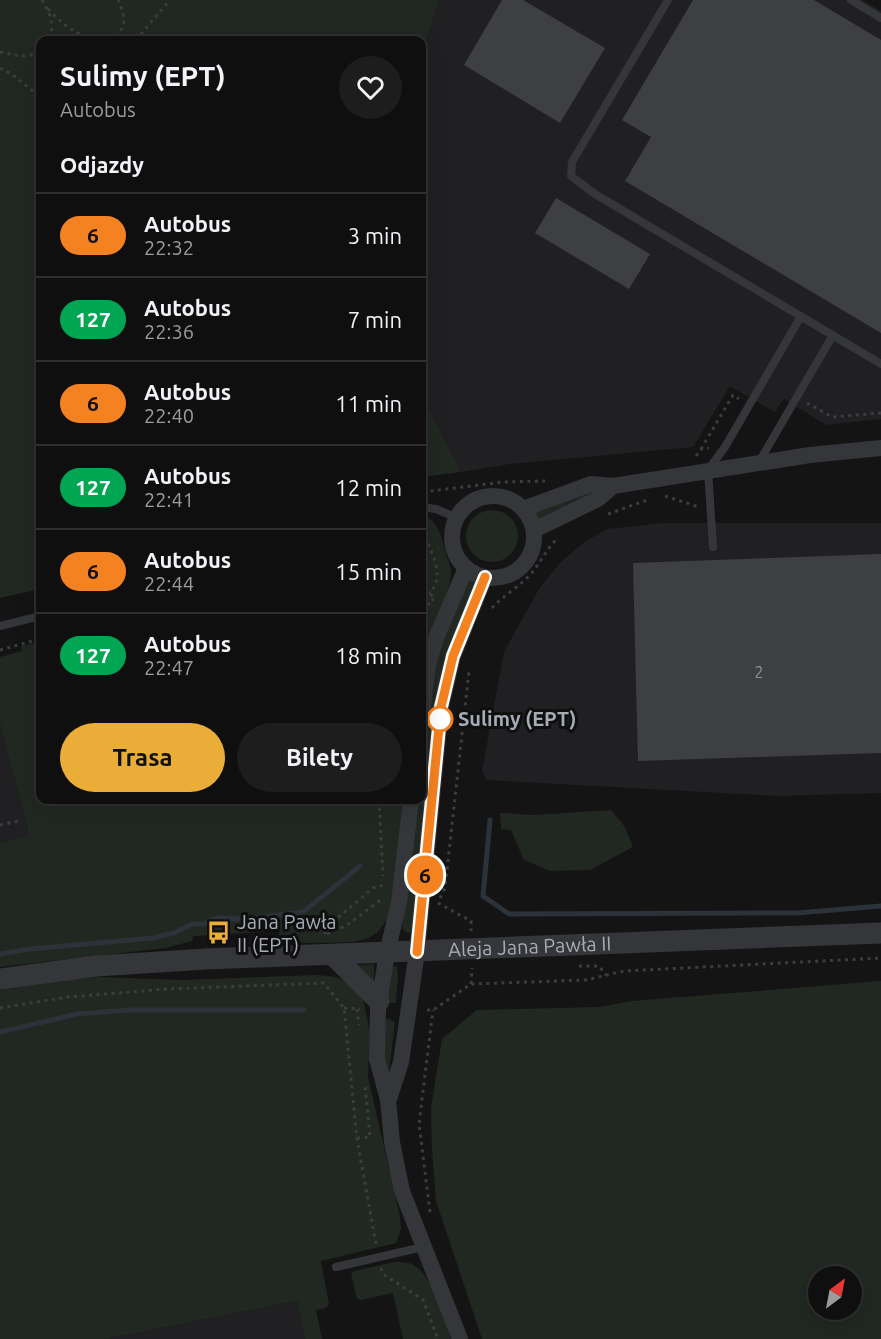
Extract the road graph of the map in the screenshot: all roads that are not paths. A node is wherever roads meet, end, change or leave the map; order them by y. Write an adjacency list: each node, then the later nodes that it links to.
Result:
1 (668, 0): 4 (lane)
2 (851, 0): 3 (lane)
3 (881, 18)
4 (801, 316): 5 (lane); 9 (lane)
5 (833, 335): 6 (lane); 8 (lane)
6 (881, 364)
7 (881, 448): 8 (street)
8 (757, 465): 9 (street)
9 (708, 470): 10 (street); 15 (lane)
10 (613, 486): 12 (street); 14 (street)
11 (426, 508): 13 (lane)
12 (523, 509): 13 (street); 14 (street)
13 (457, 518): 16 (street)
14 (534, 530): 17 (street)
15 (713, 547)
16 (466, 568): 17 (street); 20 (street)
17 (485, 577): 23 (street)
18 (36, 617): 19 (lane)
19 (0, 626)
20 (426, 681)
21 (411, 804): 24 (street)
22 (881, 933): 23 (street, Aleja Jana Pawła II)
23 (417, 952): 24 (street, Aleja Jana Pawła II); 28 (street)
24 (387, 953): 25 (street, Aleja Jana Pawła II); 27 (street)
25 (333, 955): 26 (street, Aleja Jana Pawła II); 27 (street)
26 (0, 979)
27 (379, 1001): 28 (street)
28 (388, 1100): 29 (street)
29 (423, 1247): 30 (lane); 31 (street)
30 (336, 1268)
31 (460, 1339)

